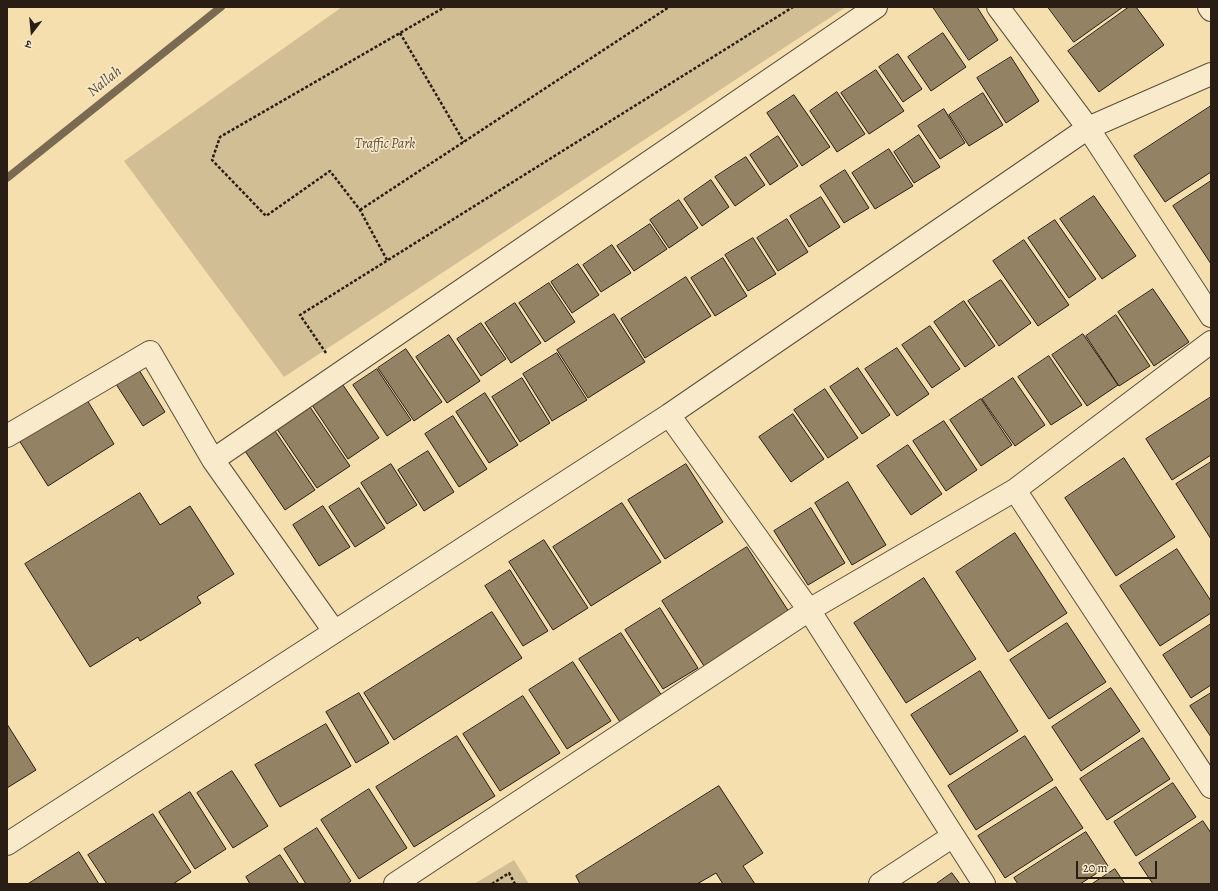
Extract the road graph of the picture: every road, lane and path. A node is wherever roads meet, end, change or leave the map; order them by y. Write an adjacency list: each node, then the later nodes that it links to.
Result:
1 (445, 7): 8 (path)
2 (669, 7): 11 (path)
3 (793, 7): 13 (path)
4 (876, 7): 16 (street)
5 (998, 7): 10 (street)
6 (1209, 7): 7 (street)
7 (1211, 10)
8 (400, 33): 11 (path); 12 (path)
9 (1211, 74): 10 (street)
10 (1088, 128): 14 (street); 17 (street)
11 (464, 142): 12 (path)
12 (360, 210): 13 (path)
13 (387, 260): 16 (path)
14 (1211, 316)
15 (1211, 342): 20 (street)
16 (340, 373): 19 (street)
17 (669, 415): 21 (street); 22 (street)
18 (7, 436): 19 (street)
19 (213, 460): 22 (street)
20 (1015, 490): 21 (street); 23 (street)
21 (809, 610): 24 (street); 26 (street)
22 (334, 631): 25 (street)
23 (1211, 787)
24 (953, 836): 29 (street); 30 (street)
25 (7, 844)
26 (395, 884)
27 (492, 884): 28 (path)
28 (516, 884)
29 (880, 884)
30 (984, 884)

